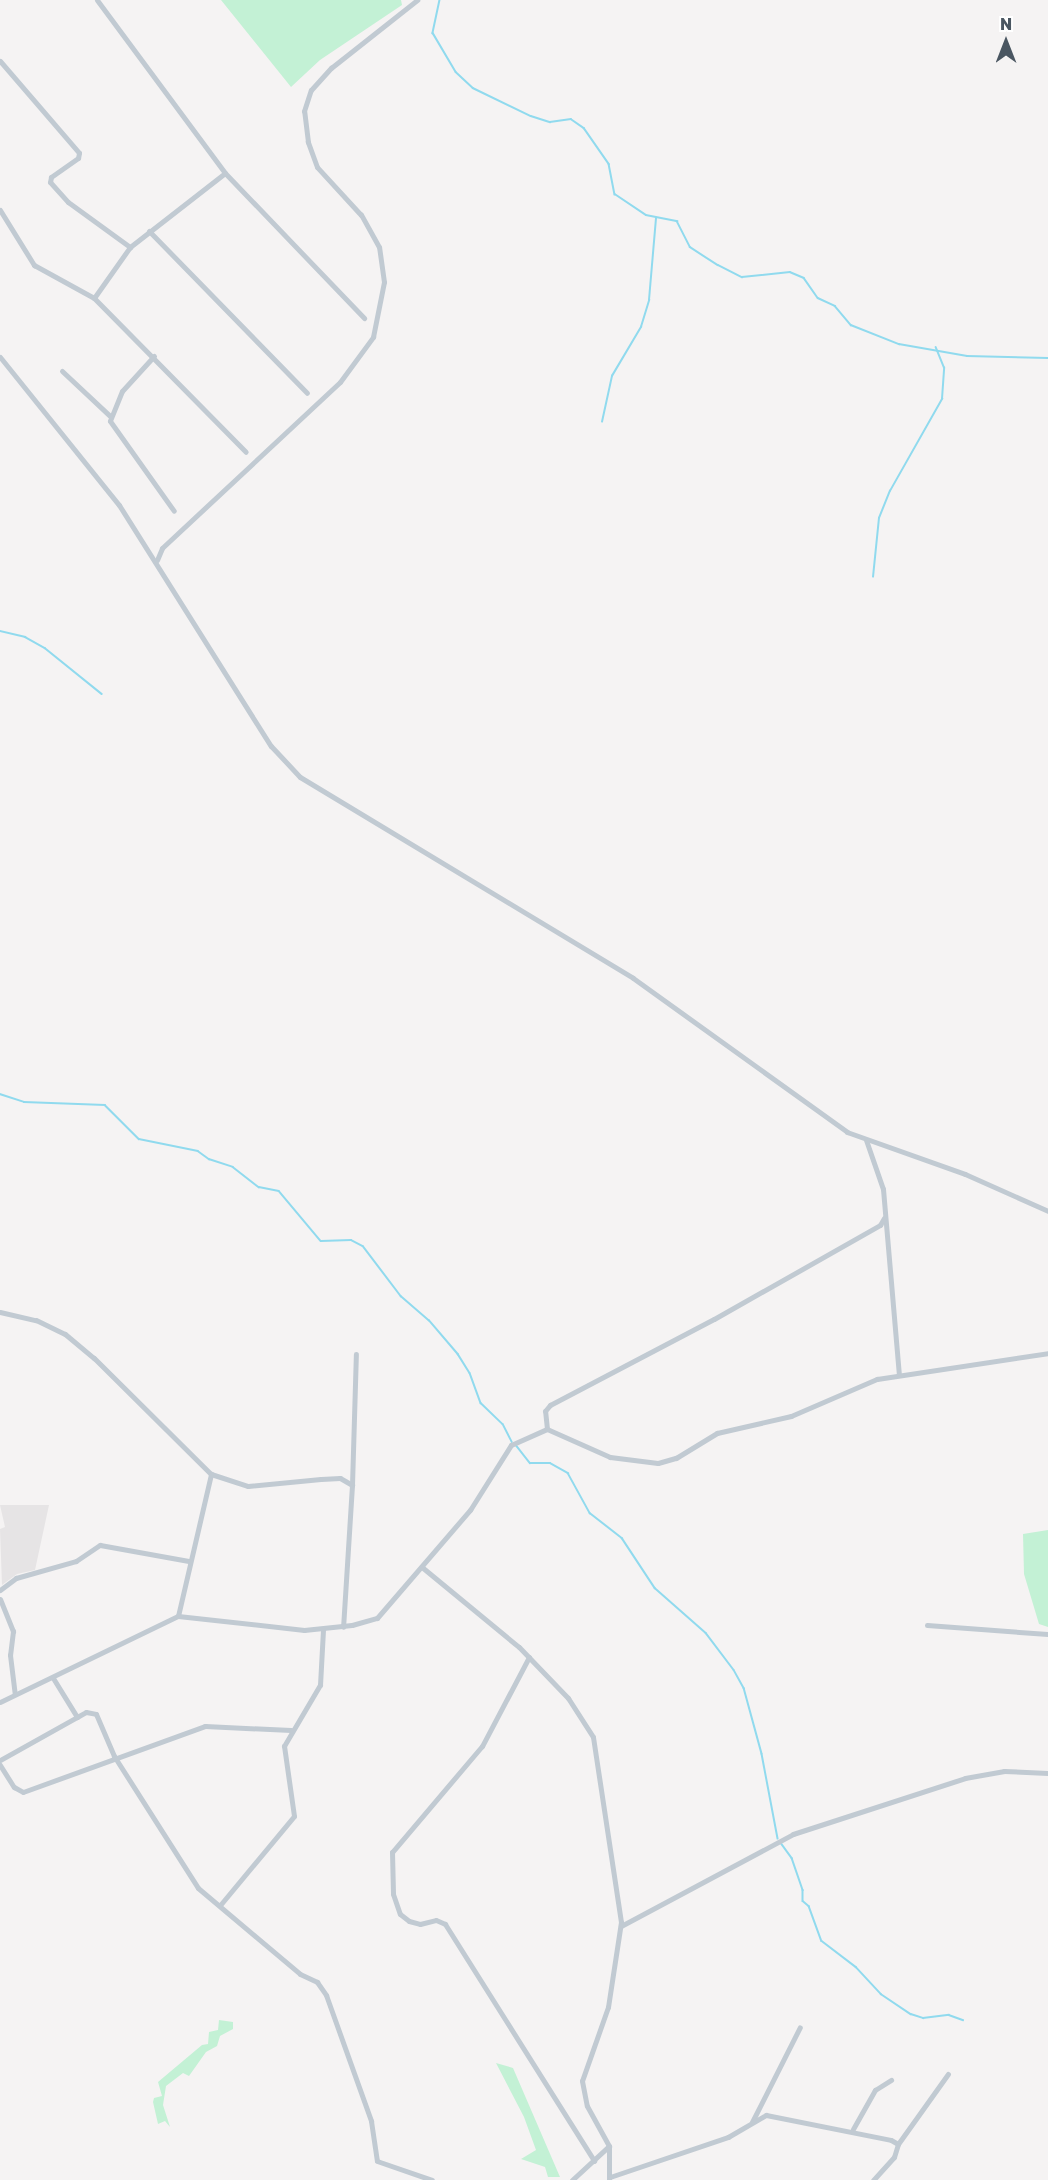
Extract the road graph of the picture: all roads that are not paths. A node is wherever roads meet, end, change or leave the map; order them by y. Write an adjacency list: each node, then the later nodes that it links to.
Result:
1 (97, 0): 4 (street)
2 (417, 0): 19 (street)
3 (0, 61): 9 (street)
4 (225, 173): 8 (street); 11 (street)
5 (0, 210): 6 (street)
6 (6, 219): 7 (street); 10 (street)
7 (0, 223)
8 (149, 231): 9 (street); 15 (street)
9 (130, 247): 10 (street)
10 (94, 298): 12 (street)
11 (364, 318)
12 (154, 356): 16 (street); 17 (street)
13 (0, 357): 19 (street)
14 (62, 371): 16 (street)
15 (307, 393)
16 (111, 416): 18 (street)
17 (246, 452)
18 (174, 511)
19 (156, 560): 20 (street)
20 (866, 1140): 21 (street); 22 (street)
21 (1048, 1211)
22 (884, 1218): 26 (street); 27 (street)
23 (0, 1312): 29 (street)
24 (1048, 1353): 26 (street)
25 (356, 1354): 28 (street)
26 (899, 1374): 27 (street)
27 (547, 1429): 33 (street)
28 (353, 1473): 30 (street); 31 (street)
29 (211, 1474): 30 (street); 32 (street)
30 (340, 1478): 31 (street)
31 (352, 1485): 38 (street)
32 (189, 1561): 34 (street); 36 (street)
33 (423, 1568): 38 (street); 41 (street)
34 (0, 1590)
35 (0, 1599): 43 (street)
36 (178, 1616): 39 (street); 42 (street)
37 (927, 1625): 40 (street)
38 (343, 1627): 39 (street)
39 (323, 1629): 46 (street)
40 (1048, 1634)
41 (529, 1657): 52 (street); 60 (street)
42 (53, 1678): 43 (street); 45 (street)
43 (15, 1694): 44 (street)
44 (0, 1702)
45 (77, 1717): 47 (street); 48 (street)
46 (291, 1730): 47 (street); 51 (street)
47 (116, 1758): 49 (street); 51 (street)
48 (0, 1760)
49 (0, 1765)
50 (1048, 1773): 52 (street)
51 (221, 1904): 62 (street)
52 (621, 1926): 59 (street)
53 (800, 2027): 56 (street)
54 (948, 2074): 58 (street)
55 (891, 2080): 57 (street)
56 (752, 2124): 57 (street); 61 (street)
57 (853, 2129): 58 (street)
58 (898, 2144): 64 (street)
59 (609, 2146): 60 (street); 61 (street)
60 (594, 2161): 63 (street)
61 (610, 2178)
62 (432, 2180)
63 (572, 2180)
64 (873, 2180)

